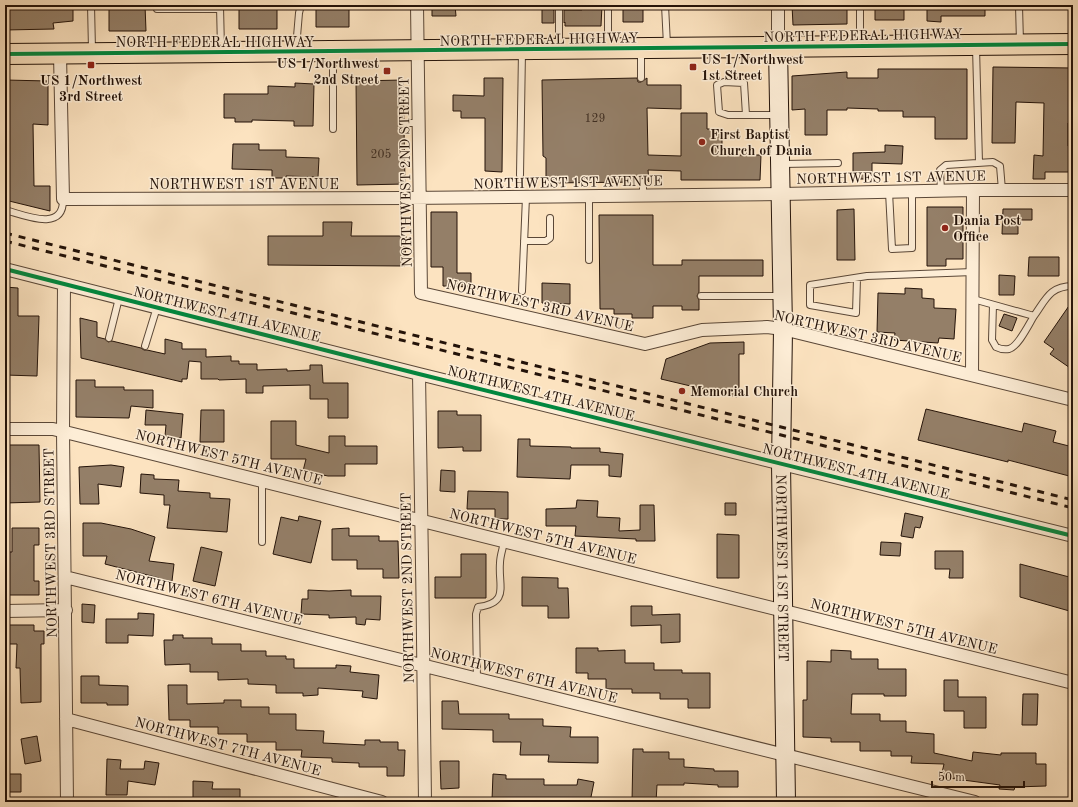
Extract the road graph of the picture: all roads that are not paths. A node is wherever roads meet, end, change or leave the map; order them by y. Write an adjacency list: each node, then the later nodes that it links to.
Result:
1 (91, 5): 28 (lane)
2 (301, 5): 24 (lane)
3 (417, 5): 22 (street, NORTHWEST 2ND STREET)
4 (559, 5): 18 (lane)
5 (608, 5): 19 (lane)
6 (665, 5): 17 (lane)
7 (778, 5): 16 (street)
8 (860, 5): 15 (lane)
9 (1019, 6): 12 (lane)
10 (220, 7): 11 (lane); 23 (lane)
11 (157, 9)
12 (1020, 44): 13 (main road, NORTH FEDERAL HIGHWAY); 14 (main road, NORTH FEDERAL HIGHWAY)
13 (1073, 44)
14 (976, 45): 15 (main road, NORTH FEDERAL HIGHWAY); 36 (lane)
15 (860, 46): 16 (main road, NORTH FEDERAL HIGHWAY)
16 (778, 47): 17 (main road, NORTH FEDERAL HIGHWAY); 31 (street, NORTHWEST 1ST STREET)
17 (667, 48): 20 (main road, NORTH FEDERAL HIGHWAY)
18 (559, 49): 19 (main road, NORTH FEDERAL HIGHWAY); 21 (main road, NORTH FEDERAL HIGHWAY)
19 (608, 49): 20 (main road, NORTH FEDERAL HIGHWAY)
20 (641, 49): 29 (lane)
21 (522, 50): 22 (main road, NORTH FEDERAL HIGHWAY); 38 (lane)
22 (418, 51): 25 (main road, NORTH FEDERAL HIGHWAY); 33 (street, NORTHWEST 2ND STREET)
23 (221, 52): 24 (main road, NORTH FEDERAL HIGHWAY); 28 (main road, NORTH FEDERAL HIGHWAY)
24 (296, 52): 25 (main road, NORTH FEDERAL HIGHWAY)
25 (333, 52): 34 (lane)
26 (5, 54): 27 (main road, NORTH FEDERAL HIGHWAY)
27 (60, 54): 28 (main road, NORTH FEDERAL HIGHWAY); 51 (street)
28 (92, 54)
29 (641, 78)
30 (746, 115): 30 (lane); 31 (lane)
31 (780, 115): 37 (street, NORTHWEST 1ST STREET)
32 (404, 123): 33 (lane)
33 (419, 123): 50 (street, NORTHWEST 2ND STREET)
34 (333, 130)
35 (838, 163): 37 (lane)
36 (979, 163): 41 (lane); 44 (lane)
37 (781, 164): 46 (street, NORTHWEST 1ST STREET)
38 (520, 175)
39 (643, 182): 48 (lane)
40 (974, 190): 41 (street, NORTHWEST 1ST AVENUE); 44 (street, NORTHWEST 1ST AVENUE); 57 (street)
41 (1002, 190): 42 (street, NORTHWEST 1ST AVENUE)
42 (1073, 190)
43 (912, 191): 44 (street, NORTHWEST 1ST AVENUE); 45 (street, NORTHWEST 1ST AVENUE); 45 (lane)
44 (941, 191)
45 (889, 192): 46 (street, NORTHWEST 1ST AVENUE)
46 (782, 194): 48 (street, NORTHWEST 1ST AVENUE); 64 (street, NORTHWEST 1ST STREET)
47 (589, 196): 48 (street, NORTHWEST 1ST AVENUE); 49 (street, NORTHWEST 1ST AVENUE); 55 (lane)
48 (643, 196)
49 (526, 197): 50 (street, NORTHWEST 1ST AVENUE); 54 (lane)
50 (420, 198): 51 (street, NORTHWEST 1ST AVENUE); 62 (street, NORTHWEST 2ND STREET)
51 (63, 199): 52 (lane)
52 (5, 210)
53 (550, 218): 54 (lane)
54 (524, 242): 61 (lane)
55 (589, 260)
56 (5, 269): 59 (street, NORTHWEST 4TH AVENUE)
57 (973, 272): 58 (lane); 66 (street)
58 (856, 278): 58 (lane)
59 (64, 284): 65 (street, NORTHWEST 4TH AVENUE); 77 (street, NORTHWEST 3RD STREET)
60 (1073, 286): 69 (lane)
61 (522, 291)
62 (421, 293): 70 (street, NORTHWEST 3RD AVENUE)
63 (701, 296): 64 (lane)
64 (783, 296): 70 (street, NORTHWEST 1ST STREET)
65 (119, 298): 68 (street, NORTHWEST 4TH AVENUE); 71 (lane)
66 (973, 299): 67 (lane); 74 (street)
67 (993, 305): 69 (lane); 69 (lane)
68 (157, 307): 72 (lane); 73 (street, NORTHWEST 4TH AVENUE)
69 (1034, 316)
70 (783, 329): 74 (street, NORTHWEST 3RD AVENUE); 78 (street, NORTHWEST 1ST STREET)
71 (109, 338)
72 (145, 346)
73 (419, 374): 78 (street, NORTHWEST 4TH AVENUE); 80 (street, NORTHWEST 2ND STREET)
74 (972, 375): 75 (street, NORTHWEST 3RD AVENUE)
75 (1073, 400)
76 (5, 429): 77 (street, NORTHWEST 5TH AVENUE)
77 (63, 432): 79 (street, NORTHWEST 5TH AVENUE); 84 (street, NORTHWEST 3RD STREET)
78 (781, 464): 81 (street, NORTHWEST 4TH AVENUE); 87 (street, NORTHWEST 1ST STREET)
79 (262, 480): 80 (street, NORTHWEST 5TH AVENUE); 82 (lane)
80 (421, 521): 83 (street, NORTHWEST 5TH AVENUE); 88 (street, NORTHWEST 2ND STREET)
81 (1073, 536)
82 (262, 542)
83 (504, 542): 87 (street, NORTHWEST 5TH AVENUE); 89 (lane)
84 (65, 577): 85 (street, NORTHWEST 3RD STREET); 88 (street, NORTHWEST 6TH AVENUE)
85 (66, 610): 86 (street); 91 (street, NORTHWEST 3RD STREET)
86 (5, 611)
87 (784, 611): 90 (street, NORTHWEST 5TH AVENUE); 92 (street, NORTHWEST 1ST STREET)
88 (424, 667): 89 (street, NORTHWEST 6TH AVENUE); 95 (street, NORTHWEST 2ND STREET)
89 (478, 680): 92 (street, NORTHWEST 6TH AVENUE)
90 (1073, 683)
91 (66, 719): 93 (street, NORTHWEST 3RD STREET); 94 (street, NORTHWEST 7TH AVENUE)
92 (786, 755): 96 (street, NORTHWEST 1ST STREET); 97 (street, NORTHWEST 6TH AVENUE)
93 (67, 802)
94 (382, 802)
95 (425, 802)
96 (786, 802)
97 (975, 802)

